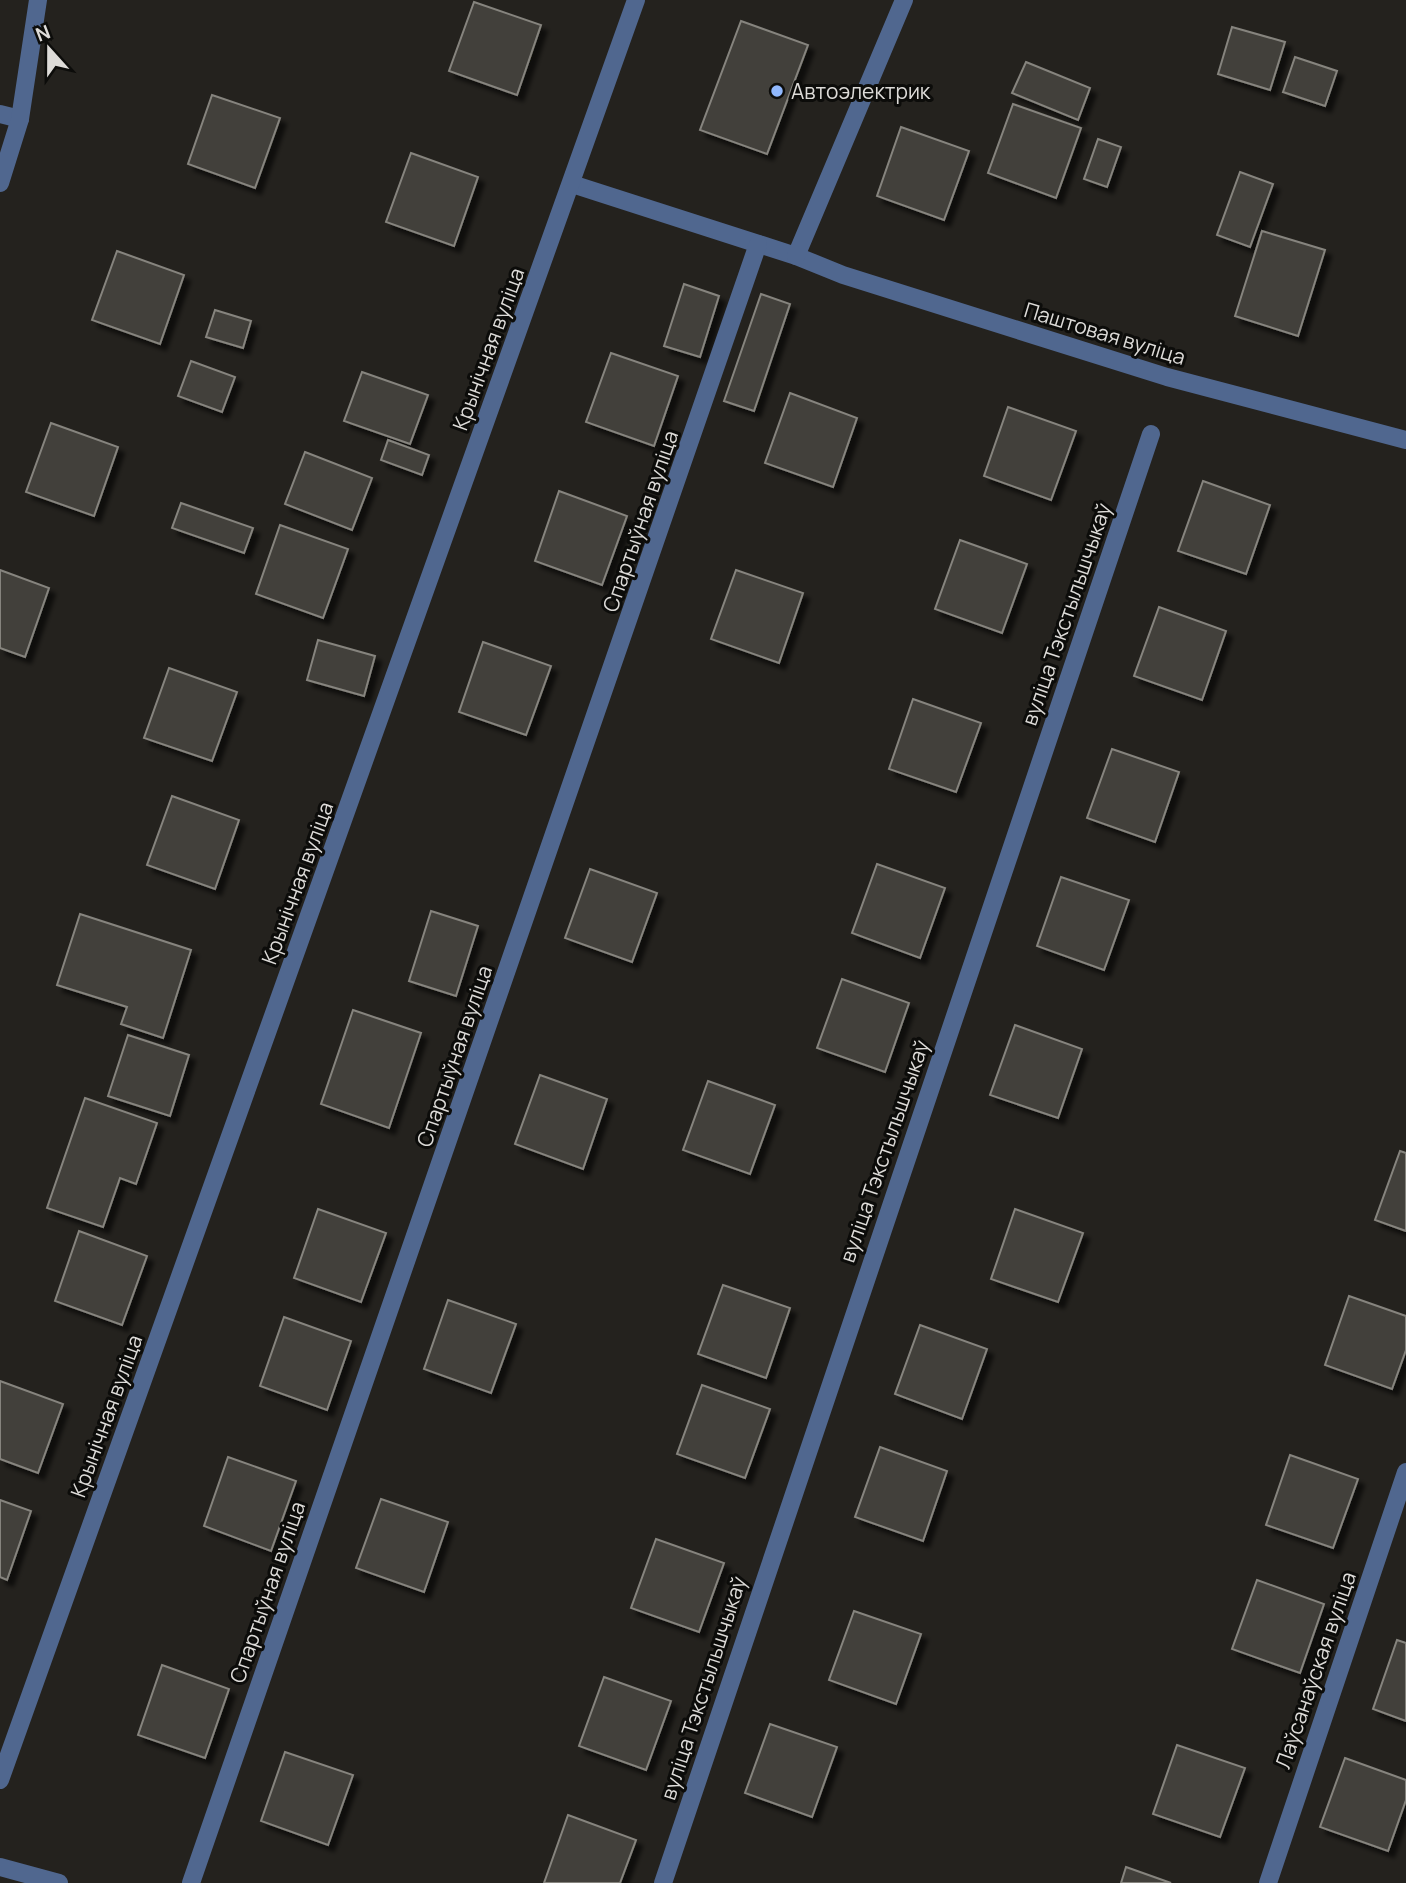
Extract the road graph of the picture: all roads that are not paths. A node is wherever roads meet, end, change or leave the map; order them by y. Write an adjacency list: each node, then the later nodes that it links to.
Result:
1 (38, 0): 5 (street)
2 (636, 0): 7 (street, Крынічная вуліца)
3 (904, 0): 9 (street)
4 (0, 114): 5 (street)
5 (20, 119): 6 (street)
6 (0, 183)
7 (572, 184): 8 (street, Паштовая вуліца); 13 (street, Крынічная вуліца)
8 (758, 244): 9 (street, Паштовая вуліца); 16 (street, Спартыўная вуліца)
9 (796, 256): 11 (street, Паштовая вуліца)
10 (1151, 434): 17 (street, вуліца Тэкстыльшчыкаў)
11 (1406, 440)
12 (1406, 1472): 18 (street, Лаўсанаўская вуліца)
13 (0, 1780)
14 (0, 1867): 15 (street)
15 (59, 1883)
16 (191, 1883)
17 (663, 1883)
18 (1268, 1883)

